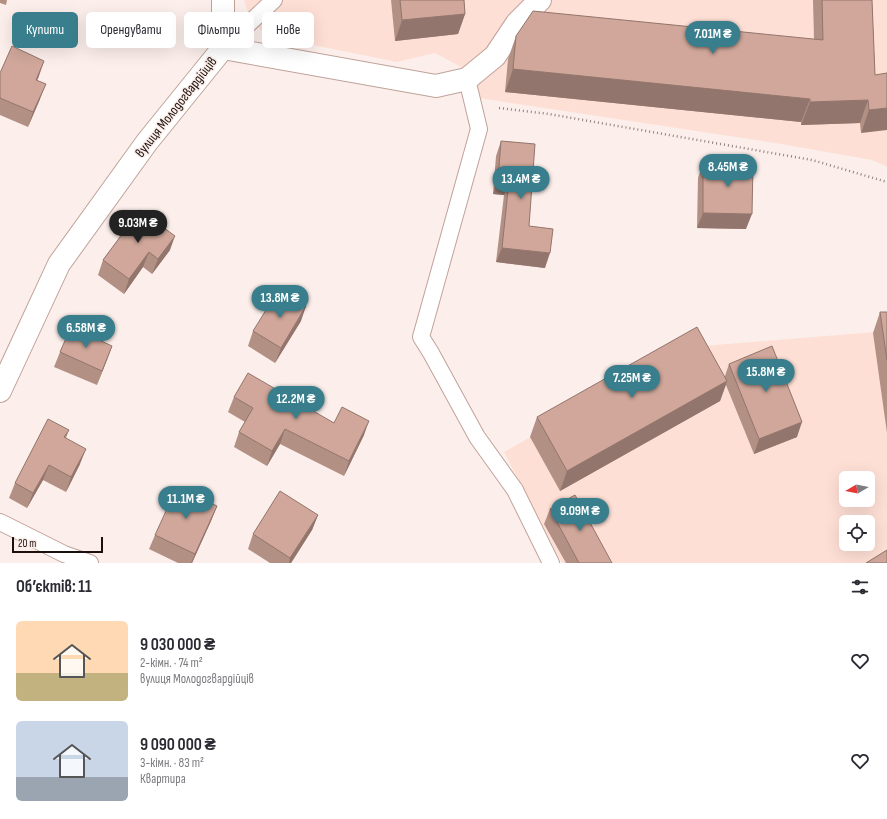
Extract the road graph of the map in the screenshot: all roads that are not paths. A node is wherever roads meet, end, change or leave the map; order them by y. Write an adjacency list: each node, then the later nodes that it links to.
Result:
1 (223, 0): 4 (street)
2 (274, 0): 5 (lane)
3 (540, 0): 7 (street, вулиця Молодогвардійців)
4 (223, 12)
5 (254, 19)
6 (223, 48): 7 (street, вулиця Молодогвардійців); 8 (street, вулиця Молодогвардійців)
7 (467, 79): 11 (lane)
8 (0, 391)
9 (0, 522): 10 (lane)
10 (90, 563)
11 (551, 563)

